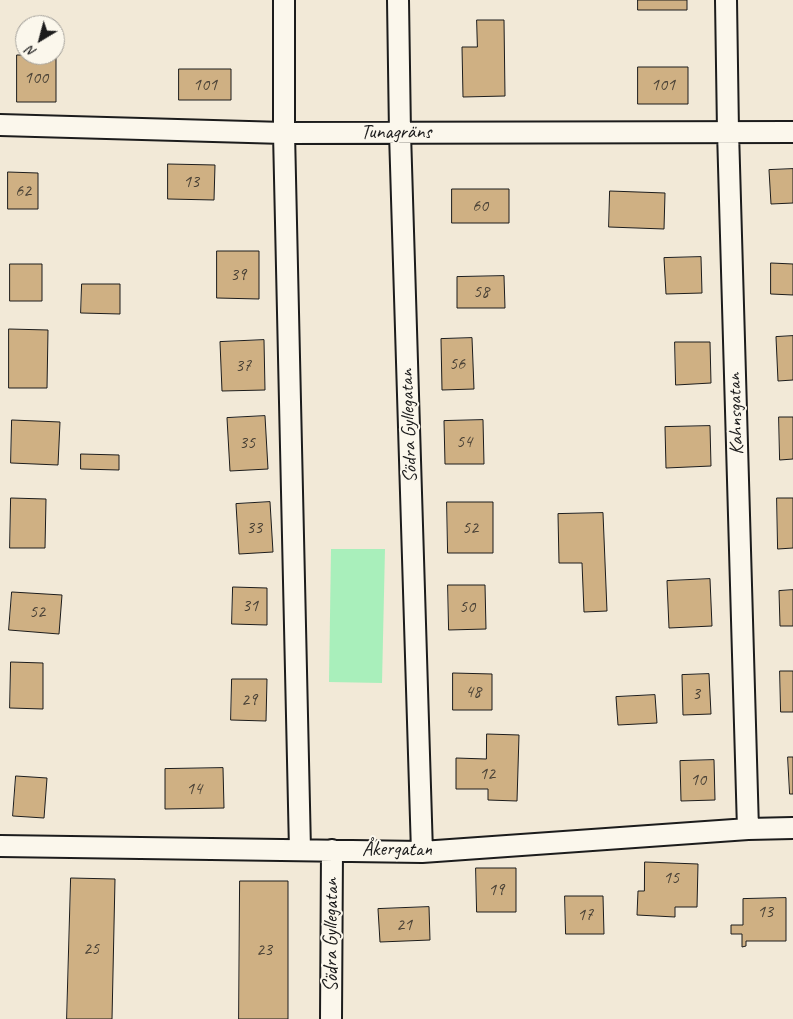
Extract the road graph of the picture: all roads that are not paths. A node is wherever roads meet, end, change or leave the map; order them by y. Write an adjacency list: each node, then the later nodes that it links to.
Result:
1 (284, 0): 7 (street)
2 (398, 0): 8 (street, Södra Gyllegatan)
3 (726, 0): 5 (street, Kahnsgatan)
4 (0, 125): 7 (street, Tunagräns)
5 (728, 131): 6 (street, Tunagräns); 8 (street, Tunagräns); 10 (street, Kahnsgatan)
6 (793, 132)
7 (284, 133): 8 (street, Tunagräns); 12 (street)
8 (400, 133): 14 (street, Södra Gyllegatan)
9 (793, 828): 10 (street, Åkergatan)
10 (748, 829): 14 (street, Åkergatan)
11 (0, 846): 12 (street, Åkergatan)
12 (300, 850): 13 (street, Åkergatan)
13 (332, 850): 14 (street, Åkergatan); 15 (street, Södra Gyllegatan)
14 (422, 852)
15 (332, 1019)

